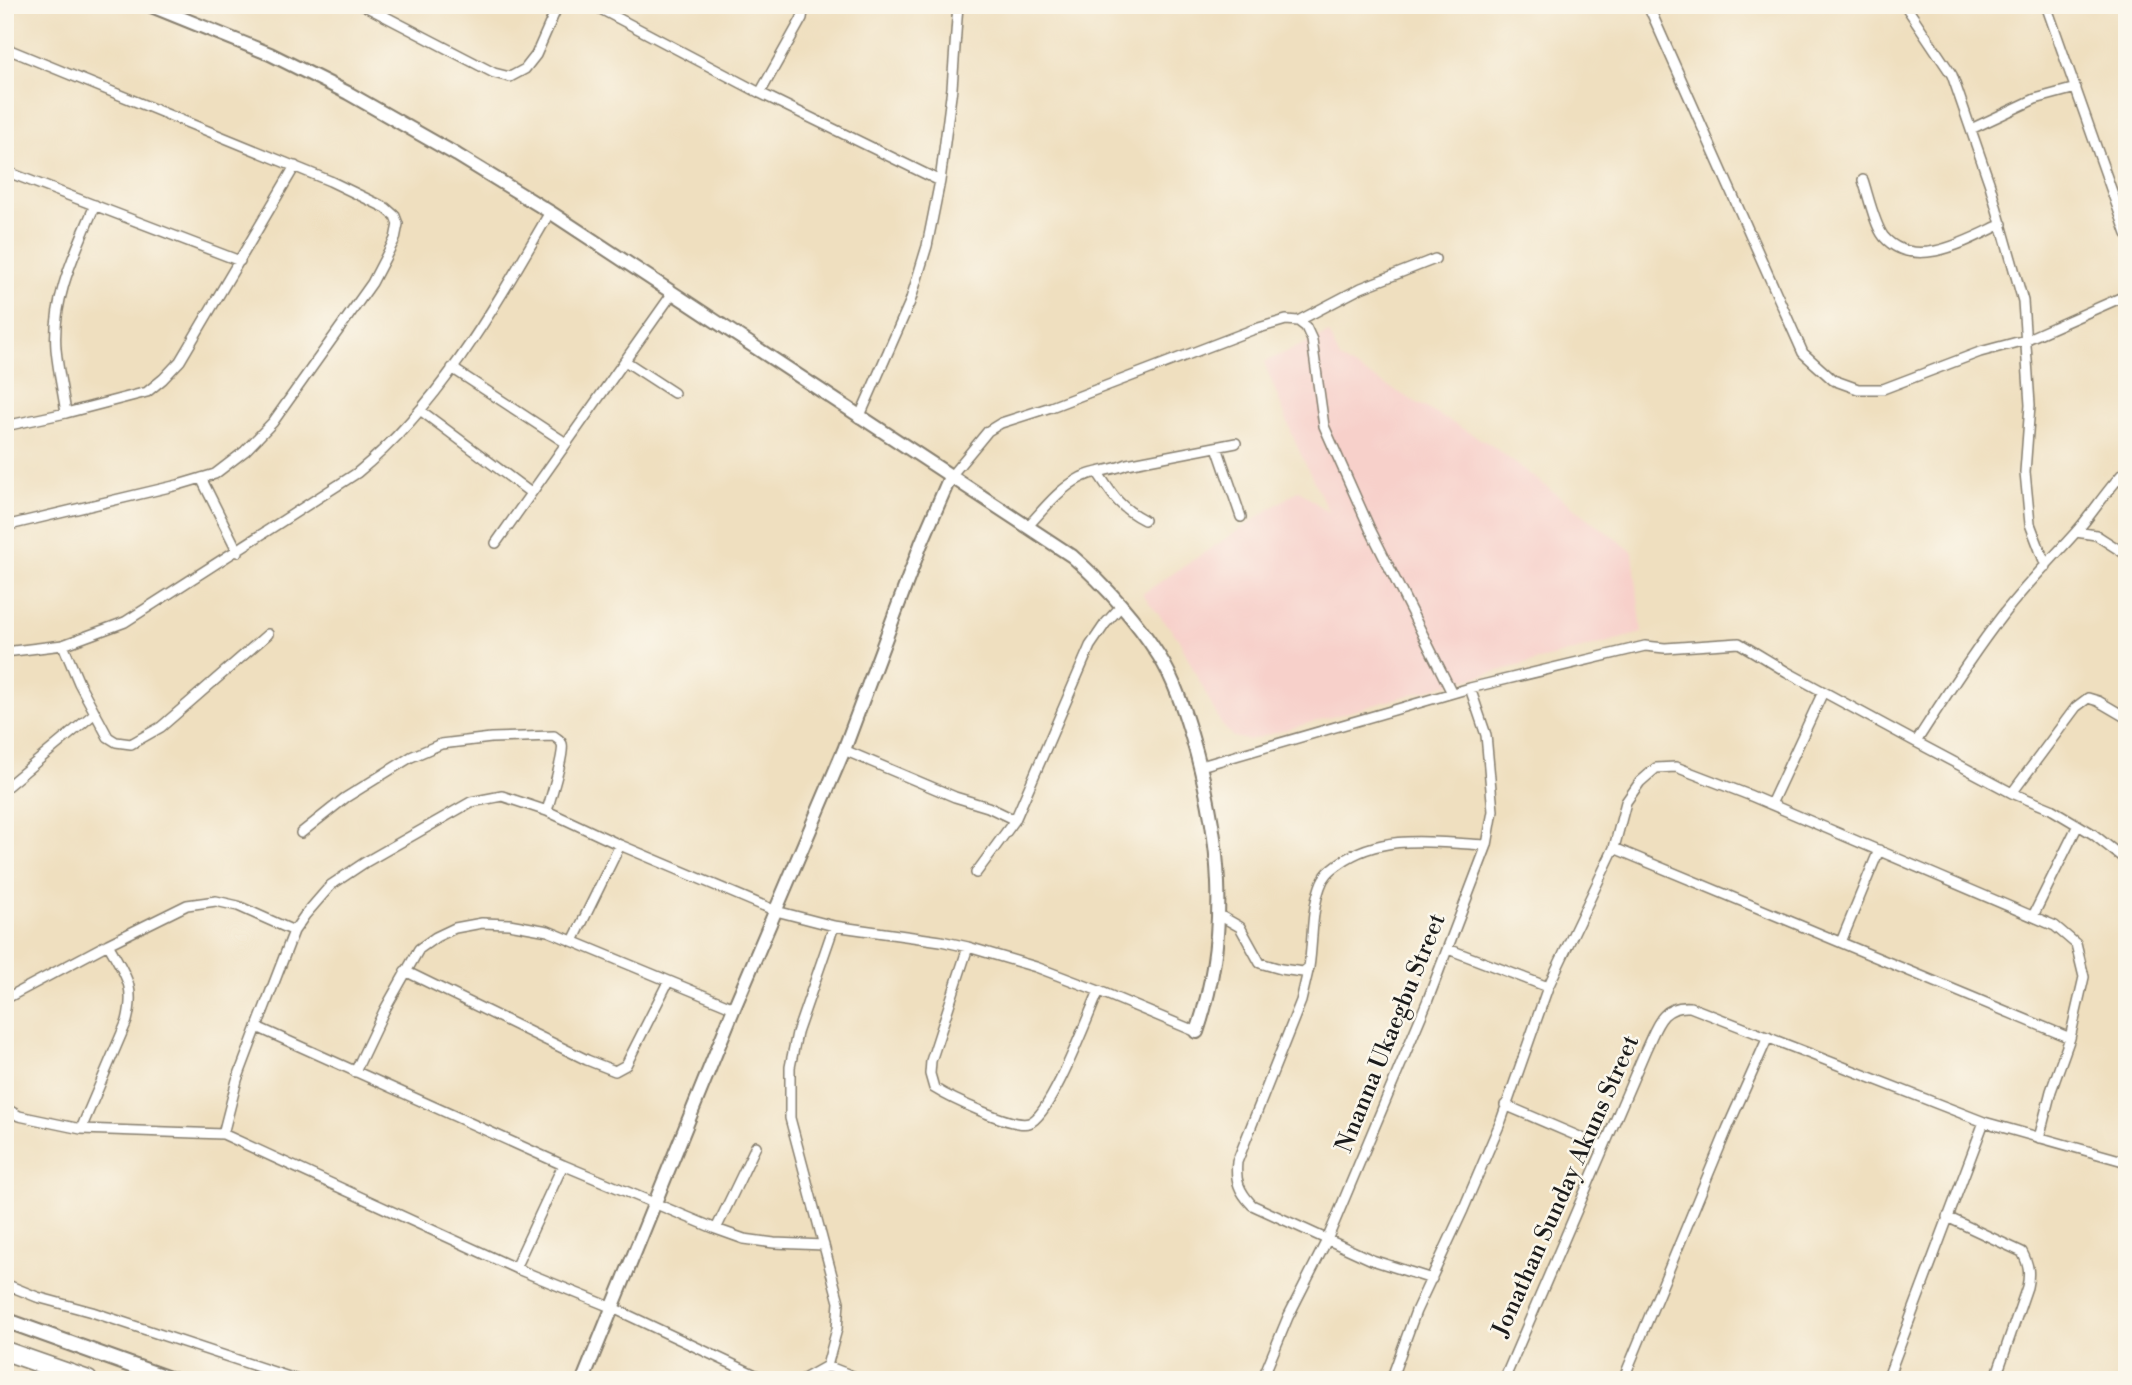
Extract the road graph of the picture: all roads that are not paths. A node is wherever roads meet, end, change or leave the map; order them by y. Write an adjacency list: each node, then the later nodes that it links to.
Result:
1 (149, 5): 20 (main road)
2 (363, 5): 3 (street)
3 (558, 5)
4 (593, 5): 13 (street)
5 (804, 5): 13 (street)
6 (958, 5): 18 (street)
7 (1659, 5): 10 (street)
8 (1905, 5): 14 (street)
9 (2046, 5): 12 (street)
10 (1649, 9): 28 (street)
11 (5, 48): 15 (street)
12 (2076, 88): 14 (street); 22 (street)
13 (761, 93): 18 (street)
14 (1971, 129): 21 (street)
15 (295, 166): 24 (street); 42 (street)
16 (5, 171): 19 (street)
17 (1863, 180): 21 (street)
18 (940, 181): 34 (street)
19 (95, 205): 24 (street); 33 (street)
20 (550, 212): 25 (main road); 30 (street)
21 (2002, 224): 28 (street)
22 (2127, 234)
23 (1435, 258): 27 (street)
24 (240, 261): 33 (street)
25 (672, 294): 29 (street); 34 (main road)
26 (2127, 295): 28 (street)
27 (1298, 321): 41 (street); 59 (street)
28 (2025, 340): 52 (street)
29 (625, 361): 31 (street); 36 (street)
30 (452, 368): 32 (street); 36 (street)
31 (674, 393)
32 (420, 410): 43 (street); 50 (street)
33 (66, 413): 35 (street)
34 (859, 418): 41 (main road)
35 (5, 426)
36 (566, 443): 43 (street)
37 (1236, 443): 38 (street)
38 (1217, 447): 40 (street); 44 (street)
39 (2127, 469): 48 (street)
40 (1098, 473): 45 (street); 47 (street)
41 (950, 477): 47 (main road); 63 (main road)
42 (201, 478): 46 (street); 50 (street)
43 (531, 493): 49 (street)
44 (1241, 517)
45 (1144, 520)
46 (5, 526)
47 (1027, 527): 53 (main road)
48 (2076, 532): 51 (street); 52 (street)
49 (496, 543)
50 (238, 552): 55 (street)
51 (2127, 555)
52 (2046, 566): 62 (street)
53 (1122, 606): 64 (main road); 69 (street)
54 (268, 634): 60 (street)
55 (63, 645): 56 (street); 60 (street)
56 (5, 652)
57 (1470, 688): 58 (street); 59 (street); 73 (street, Nnanna Ukaegbu Street)
58 (1823, 692): 62 (street); 67 (street)
59 (1452, 693): 64 (street)
60 (94, 713): 65 (street)
61 (2127, 718): 66 (street)
62 (1916, 742): 66 (street)
63 (844, 750): 69 (street); 78 (main road)
64 (1200, 766): 79 (main road)
65 (5, 788)
66 (2012, 793): 70 (street)
67 (1771, 804): 74 (street); 75 (street)
68 (547, 811): 71 (street); 72 (street); 82 (street)
69 (1015, 820): 77 (street)
70 (2078, 825): 76 (street); 80 (street)
71 (301, 833)
72 (620, 845): 78 (street); 83 (street)
73 (1487, 845): 87 (street, Nnanna Ukaegbu Street); 88 (street)
74 (1614, 848): 84 (street); 91 (street)
75 (1879, 850): 80 (street); 84 (street)
76 (2127, 861)
77 (976, 873)
78 (776, 911): 81 (street); 94 (main road)
79 (1219, 915): 88 (street); 96 (main road)
80 (2033, 916): 98 (street)
81 (834, 926): 86 (street); 114 (street)
82 (294, 931): 85 (street); 95 (street)
83 (573, 941): 89 (street); 90 (street)
84 (1841, 942): 98 (street)
85 (108, 944): 93 (street); 103 (street)
86 (968, 947): 92 (street); 92 (street)
87 (1448, 949): 91 (street); 113 (street, Nnanna Ukaegbu Street)
88 (1309, 967): 113 (street)
89 (405, 971): 90 (street); 99 (street)
90 (668, 982): 94 (street)
91 (1548, 987): 100 (street)
92 (1099, 990): 96 (street)
93 (5, 999)
94 (734, 1008): 110 (main road)
95 (257, 1027): 99 (street); 104 (street)
96 (1197, 1032)
97 (1768, 1037): 102 (street); 107 (street, Jonathan Sunday Akuns Street); 133 (street)
98 (2070, 1038): 105 (street)
99 (355, 1072): 109 (street)
100 (1505, 1105): 107 (street); 116 (street)
101 (5, 1108): 103 (street)
102 (1984, 1122): 105 (street); 111 (street)
103 (81, 1129): 104 (street)
104 (223, 1134): 115 (street)
105 (2039, 1138): 108 (street)
106 (756, 1146): 112 (street)
107 (1603, 1147): 132 (street, Jonathan Sunday Akuns Street)
108 (2127, 1162)
109 (563, 1165): 110 (street); 115 (street)
110 (656, 1203): 112 (street); 118 (main road)
111 (1947, 1217): 134 (street); 135 (street)
112 (716, 1229): 114 (street)
113 (1327, 1240): 116 (street); 130 (street, Nnanna Ukaegbu Street)
114 (824, 1245): 121 (street)
115 (515, 1268): 118 (street)
116 (1432, 1279): 131 (street)
117 (5, 1284): 125 (street)
118 (612, 1308): 126 (main road); 127 (street)
119 (5, 1320): 124 (main road)
120 (5, 1351): 123 (highway)
121 (827, 1366): 128 (street); 129 (street)
122 (2127, 1368): 136 (street)
123 (88, 1380)
124 (172, 1380)
125 (298, 1380)
126 (583, 1380)
127 (766, 1380)
128 (802, 1380)
129 (863, 1380)
130 (1262, 1380)
131 (1391, 1380)
132 (1504, 1380)
133 (1623, 1380)
134 (1888, 1380)
135 (1995, 1380)
136 (2123, 1380)

